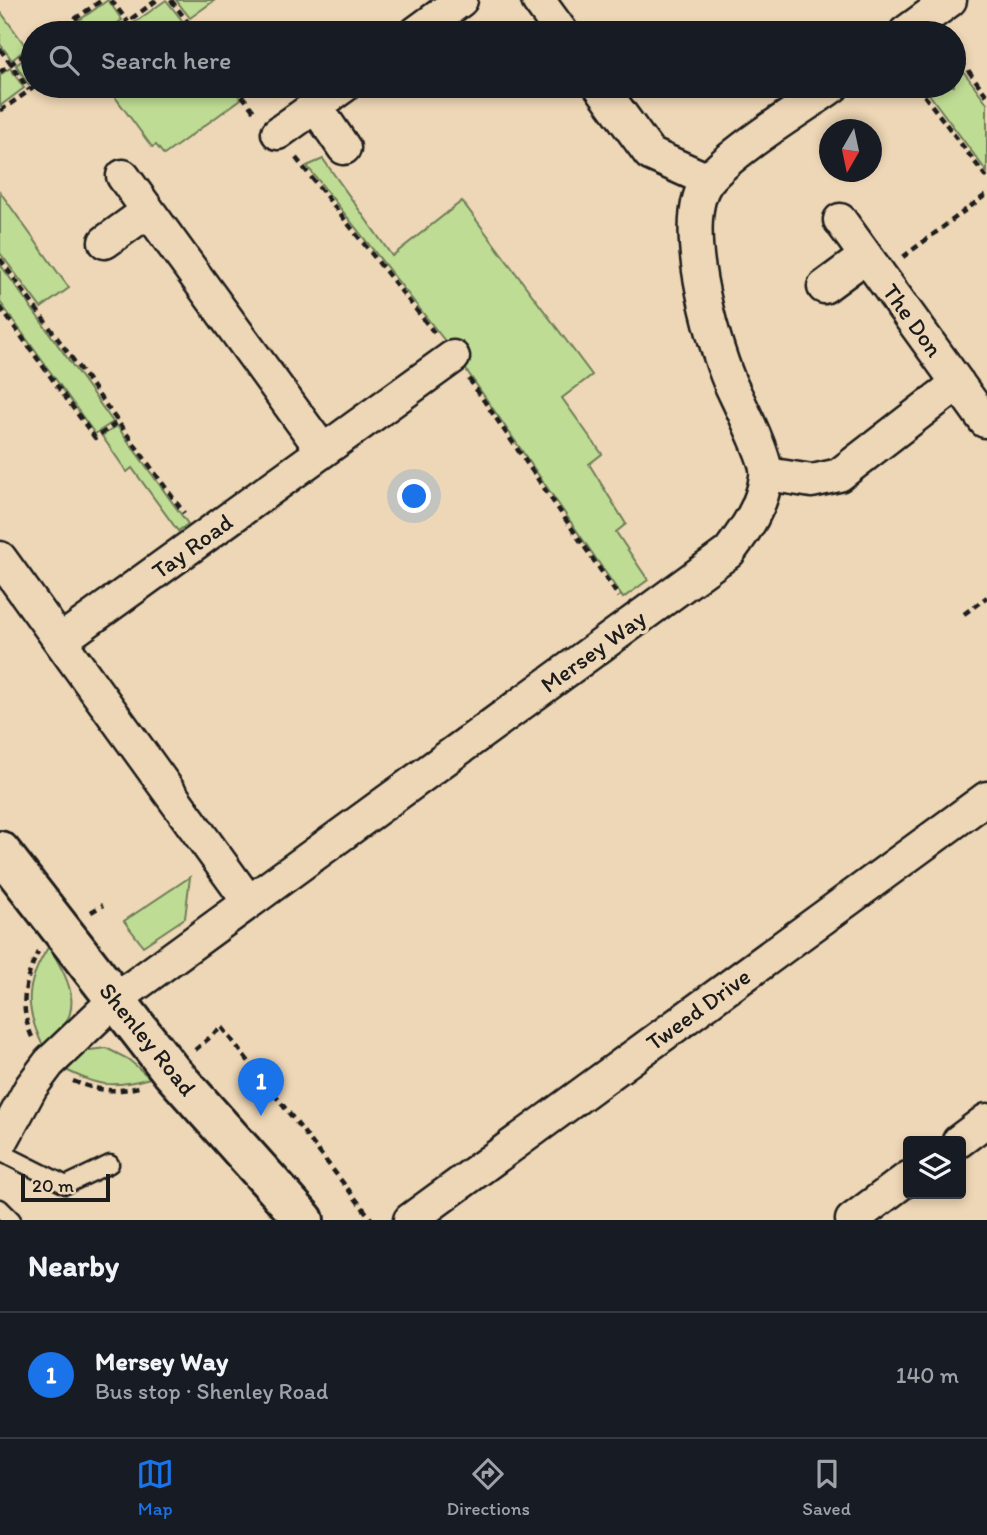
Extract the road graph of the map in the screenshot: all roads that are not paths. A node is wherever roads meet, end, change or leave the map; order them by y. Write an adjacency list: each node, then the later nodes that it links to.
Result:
1 (461, 0): 4 (street)
2 (538, 0): 5 (street)
3 (950, 0): 6 (street)
4 (432, 21)
5 (553, 21)
6 (921, 21)
7 (328, 98): 10 (street)
8 (609, 98): 14 (street)
9 (817, 98): 14 (street)
10 (316, 107): 11 (street); 12 (street)
11 (277, 136)
12 (344, 148)
13 (123, 176): 15 (street)
14 (708, 180): 24 (street)
15 (148, 211): 17 (street); 23 (street)
16 (840, 220): 18 (street, The Don)
17 (105, 242)
18 (866, 256): 19 (street); 21 (street, The Don)
19 (824, 287)
20 (453, 357): 23 (street, Tay Road)
21 (958, 383): 22 (street, The Don); 24 (street)
22 (985, 421)
23 (323, 451): 26 (street, Tay Road)
24 (767, 474): 29 (street, Mersey Way)
25 (0, 558): 26 (street)
26 (60, 641): 29 (street)
27 (987, 798): 40 (street, Tweed Drive)
28 (0, 851): 30 (street, Shenley Road)
29 (248, 901): 30 (street, Mersey Way)
30 (115, 1000): 33 (street, Mersey Way); 39 (street, Shenley Road)
31 (987, 1121): 32 (street)
32 (966, 1136)
33 (0, 1144)
34 (0, 1152): 35 (lane)
35 (110, 1164)
36 (903, 1182): 41 (street)
37 (0, 1208): 38 (lane)
38 (12, 1220)
39 (304, 1220)
40 (410, 1220)
41 (852, 1220)

